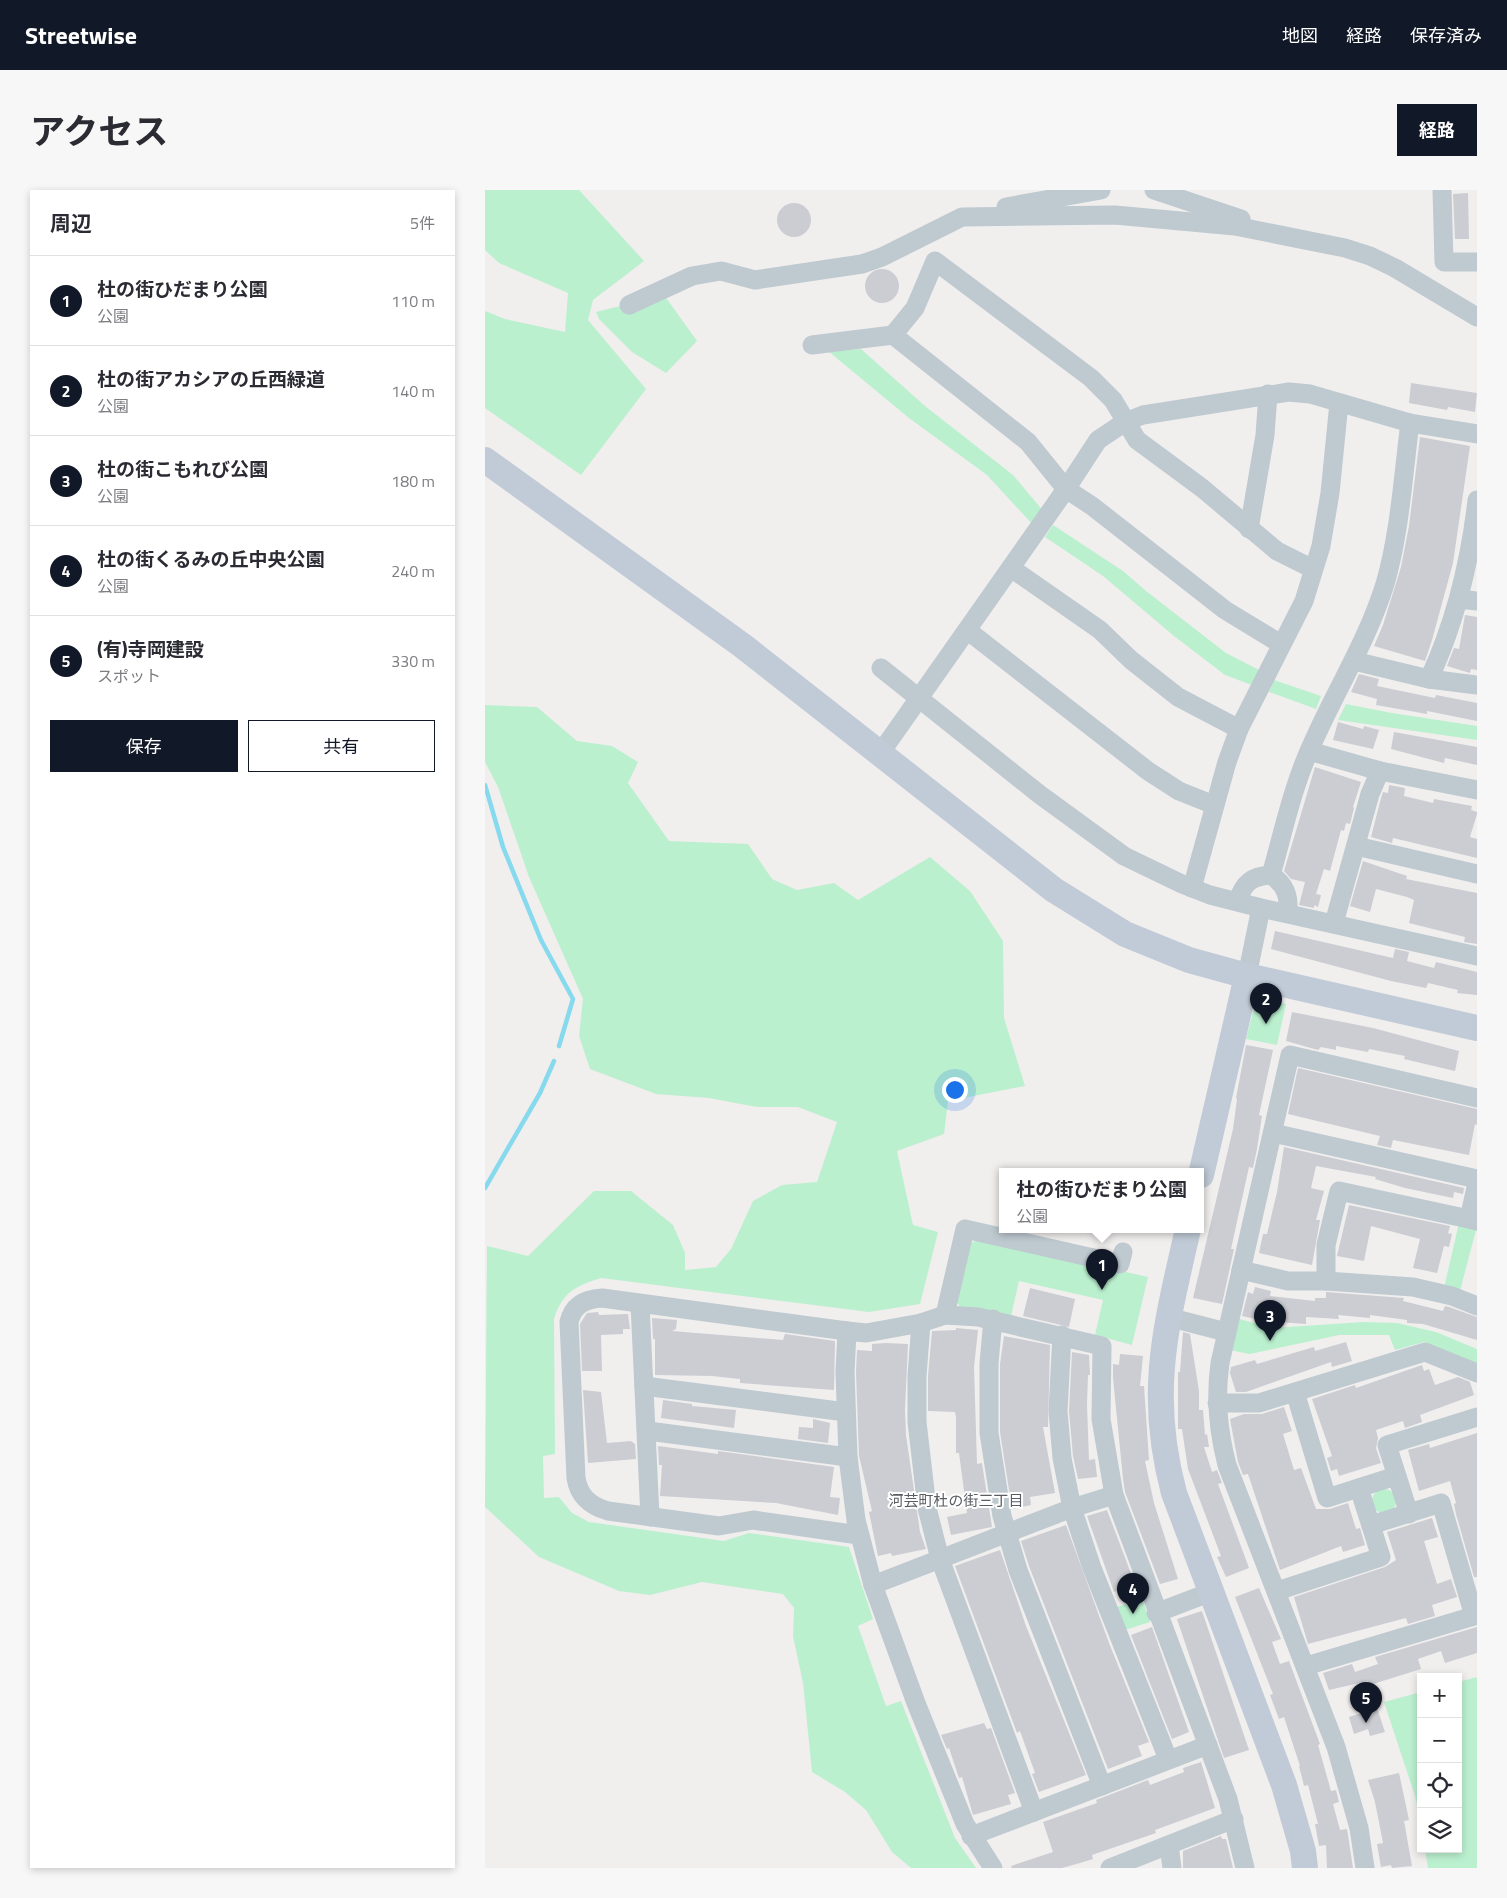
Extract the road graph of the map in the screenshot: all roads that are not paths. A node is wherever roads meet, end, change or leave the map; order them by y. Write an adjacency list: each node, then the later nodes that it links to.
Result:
1 (1101, 190): 4 (street)
2 (1154, 190): 5 (street)
3 (1442, 190): 6 (street)
4 (962, 217): 5 (street); 7 (street)
5 (1269, 231): 8 (street)
6 (1477, 262)
7 (629, 305)
8 (1477, 317)
9 (893, 335): 10 (street); 13 (street); 17 (street)
10 (812, 345)
11 (1268, 394): 12 (street); 13 (street); 19 (street)
12 (1339, 403): 14 (street); 21 (street)
13 (1125, 422): 17 (street); 19 (street)
14 (1410, 423): 15 (street); 25 (street)
15 (1477, 434)
16 (485, 460): 32 (street)
17 (1066, 489): 20 (street); 24 (street)
18 (1476, 512): 22 (street)
19 (1249, 529): 21 (street)
20 (1011, 568): 23 (street); 30 (street)
21 (1313, 569): 24 (street)
22 (1468, 600): 27 (street)
23 (967, 630): 29 (street); 35 (street)
24 (1281, 644): 30 (street)
25 (1353, 661): 27 (street); 31 (street)
26 (881, 668): 29 (street)
27 (1429, 679): 28 (street)
28 (1477, 685)
29 (919, 699): 32 (street); 39 (street)
30 (1239, 729): 35 (street)
31 (1309, 751): 33 (street); 38 (street)
32 (879, 755): 45 (street)
33 (1380, 772): 34 (street); 36 (street)
34 (1477, 790)
35 (1214, 805): 39 (street)
36 (1356, 846): 37 (street); 43 (street)
37 (1477, 874)
38 (1271, 875): 40 (street); 42 (street)
39 (1192, 888): 40 (street)
40 (1238, 901): 41 (street)
41 (1261, 908): 42 (street); 45 (street)
42 (1288, 913): 43 (street)
43 (1334, 923): 44 (street)
44 (1477, 956)
45 (1247, 976): 46 (street); 49 (street)
46 (1477, 1028)
47 (1477, 1098): 48 (street)
48 (1273, 1133): 50 (street); 55 (street)
49 (1203, 1168)
50 (1477, 1179)
51 (1477, 1183): 52 (street)
52 (1473, 1220): 56 (street)
53 (1187, 1233): 60 (street)
54 (1123, 1252): 59 (street)
55 (1241, 1270): 56 (street); 64 (street)
56 (1326, 1281): 58 (street)
57 (640, 1304): 63 (street); 67 (street); 79 (street)
58 (1477, 1306)
59 (945, 1315): 61 (street); 62 (street)
60 (1167, 1317): 64 (street); 86 (street)
61 (993, 1319): 65 (street); 81 (street)
62 (921, 1323): 63 (street); 83 (street)
63 (847, 1331): 70 (street)
64 (1226, 1332): 69 (street)
65 (1062, 1335): 76 (street); 77 (street)
66 (1477, 1373): 68 (street)
67 (644, 1386): 70 (street); 72 (street)
68 (1295, 1392): 69 (street); 75 (street)
69 (1217, 1403): 85 (street)
70 (846, 1412): 73 (street)
71 (1477, 1417): 74 (street)
72 (647, 1430): 73 (street); 79 (street)
73 (848, 1457): 82 (street)
74 (1396, 1476): 75 (street); 78 (street)
75 (1359, 1488): 80 (street)
76 (1113, 1495): 77 (street); 87 (street)
77 (1072, 1508): 81 (street); 91 (street)
78 (1409, 1514): 80 (street); 88 (street)
79 (650, 1517): 82 (street)
80 (1371, 1525): 85 (street)
81 (1006, 1533): 83 (street); 92 (street)
82 (859, 1534): 84 (street)
83 (940, 1559): 84 (street); 93 (street)
84 (873, 1585): 95 (street)
85 (1277, 1591): 89 (street)
86 (1211, 1592): 87 (street); 101 (street)
87 (1156, 1613): 90 (street)
88 (1475, 1616): 89 (street)
89 (1306, 1666): 102 (street)
90 (1208, 1745): 91 (street); 94 (street)
91 (1168, 1759): 92 (street)
92 (1102, 1786): 93 (street)
93 (1034, 1812): 95 (street)
94 (1234, 1819): 96 (street); 100 (street)
95 (971, 1836): 97 (street)
96 (1169, 1845): 98 (street); 99 (street)
97 (993, 1868)
98 (1110, 1868)
99 (1172, 1868)
100 (1245, 1868)
101 (1305, 1868)
102 (1365, 1868)

